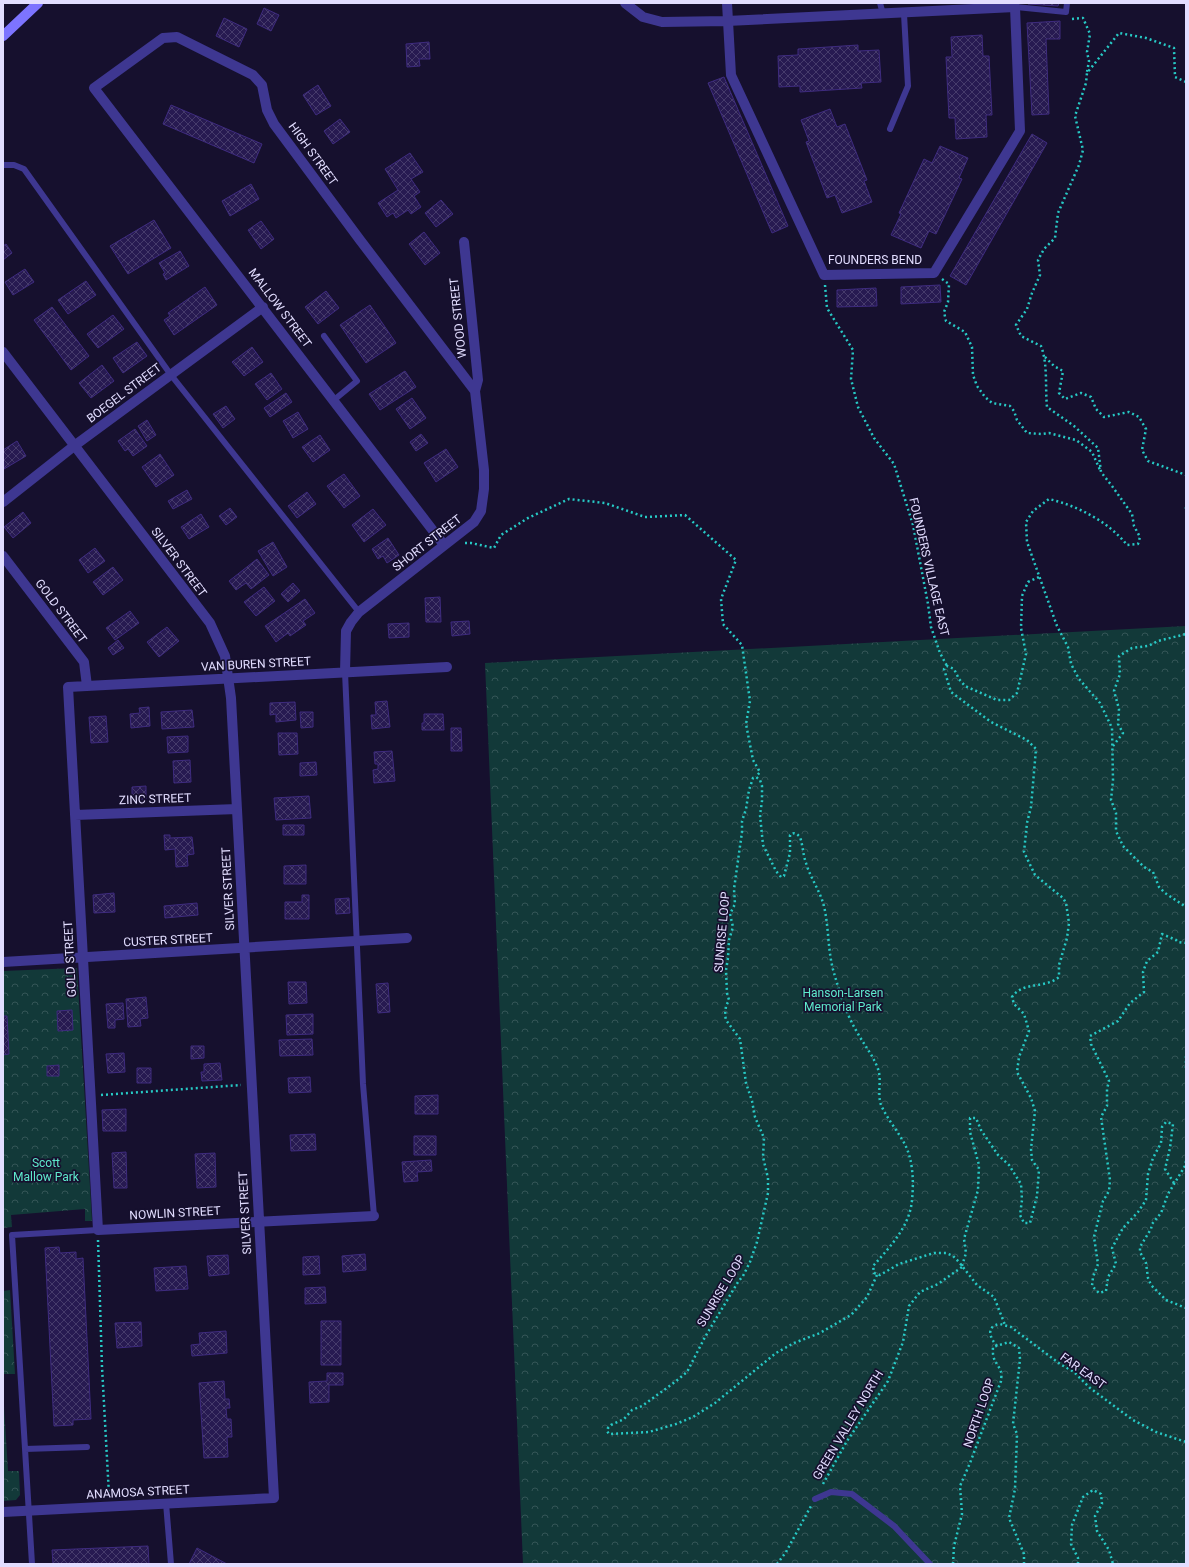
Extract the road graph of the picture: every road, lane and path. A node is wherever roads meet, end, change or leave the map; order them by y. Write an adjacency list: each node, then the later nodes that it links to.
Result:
1 (38, 3): 12 (main road)
2 (625, 3): 11 (street)
3 (727, 3): 11 (street, FOUNDERS BEND)
4 (880, 3): 8 (lane)
5 (1067, 3): 6 (lane)
6 (1015, 5): 7 (street); 19 (street, FOUNDERS BEND)
7 (938, 7): 9 (street)
8 (883, 14): 9 (street); 11 (street)
9 (904, 14): 16 (lane)
10 (1069, 19): 13 (path)
11 (727, 21): 20 (street, FOUNDERS BEND)
12 (3, 36)
13 (1087, 74): 14 (path); 24 (path)
14 (1186, 82)
15 (94, 88): 21 (street, MALLOW STREET); 26 (street, HIGH STREET)
16 (890, 130)
17 (3, 165): 25 (lane)
18 (464, 242): 26 (street, WOOD STREET)
19 (934, 273): 20 (street, FOUNDERS BEND); 29 (path)
20 (824, 275): 40 (path, FOUNDERS VILLAGE EAST)
21 (263, 307): 25 (street, BOEGEL STREET); 27 (street, MALLOW STREET)
22 (324, 336): 27 (lane)
23 (3, 352): 28 (street, SILVER STREET)
24 (1045, 357): 29 (path); 30 (path)
25 (171, 375): 28 (street, BOEGEL STREET); 38 (lane)
26 (475, 391): 35 (street, SHORT STREET)
27 (334, 400): 35 (street, MALLOW STREET)
28 (74, 446): 31 (street, BOEGEL STREET); 43 (street, SILVER STREET)
29 (1101, 472): 37 (path)
30 (1186, 475)
31 (3, 502)
32 (1186, 506): 33 (path)
33 (1186, 511)
34 (464, 543): 47 (path)
35 (444, 545): 38 (street, SHORT STREET)
36 (3, 556): 44 (street, GOLD STREET)
37 (1039, 577): 40 (path); 46 (path)
38 (359, 612): 42 (street, SHORT STREET)
39 (1186, 634): 46 (path)
40 (947, 666): 66 (path)
41 (446, 667): 42 (street, VAN BUREN STREET)
42 (346, 672): 43 (street, VAN BUREN STREET); 52 (lane)
43 (228, 679): 44 (street, VAN BUREN STREET); 48 (street, SILVER STREET)
44 (87, 686): 45 (street, VAN BUREN STREET)
45 (68, 687): 49 (street, GOLD STREET)
46 (1112, 747): 50 (path)
47 (756, 777): 67 (path, SUNRISE LOOP); 67 (path, SUNRISE LOOP)
48 (237, 809): 49 (street, ZINC STREET); 54 (street, SILVER STREET)
49 (75, 815): 55 (street, GOLD STREET)
50 (1186, 907)
51 (407, 938): 52 (street, CUSTER STREET)
52 (356, 941): 54 (street, CUSTER STREET); 63 (lane)
53 (1186, 943): 62 (path)
54 (245, 948): 55 (street, CUSTER STREET); 59 (street, SILVER STREET)
55 (83, 957): 56 (street, CUSTER STREET); 60 (street, GOLD STREET)
56 (3, 962)
57 (1186, 1056): 58 (path)
58 (1186, 1069)
59 (252, 1084): 60 (path); 64 (street, SILVER STREET)
60 (90, 1095): 65 (street, GOLD STREET)
61 (1186, 1161): 62 (path)
62 (1174, 1183): 68 (path)
63 (374, 1216): 64 (street, NOWLIN STREET)
64 (259, 1222): 65 (street, NOWLIN STREET); 74 (street, SILVER STREET)
65 (98, 1230): 73 (lane); 77 (path)
66 (962, 1267): 67 (path); 69 (path); 75 (path, GREEN VALLEY NORTH)
67 (877, 1275)
68 (1186, 1308)
69 (1005, 1325): 70 (path); 71 (path, FAR EAST)
70 (997, 1346): 84 (path, NORTH LOOP); 85 (path)
71 (1186, 1442)
72 (87, 1447): 73 (lane)
73 (25, 1449): 78 (lane)
74 (274, 1498): 76 (street, ANAMOSA STREET)
75 (815, 1499): 82 (path, GREEN VALLEY NORTH); 83 (lane)
76 (166, 1503): 77 (street, ANAMOSA STREET); 81 (lane)
77 (110, 1506): 78 (street, ANAMOSA STREET)
78 (29, 1511): 79 (street, ANAMOSA STREET); 80 (lane)
79 (3, 1512)
80 (32, 1564)
81 (171, 1564)
82 (777, 1564)
83 (930, 1564)
84 (953, 1564)
85 (1024, 1564)
86 (1078, 1564): 87 (path)
87 (1113, 1564)

